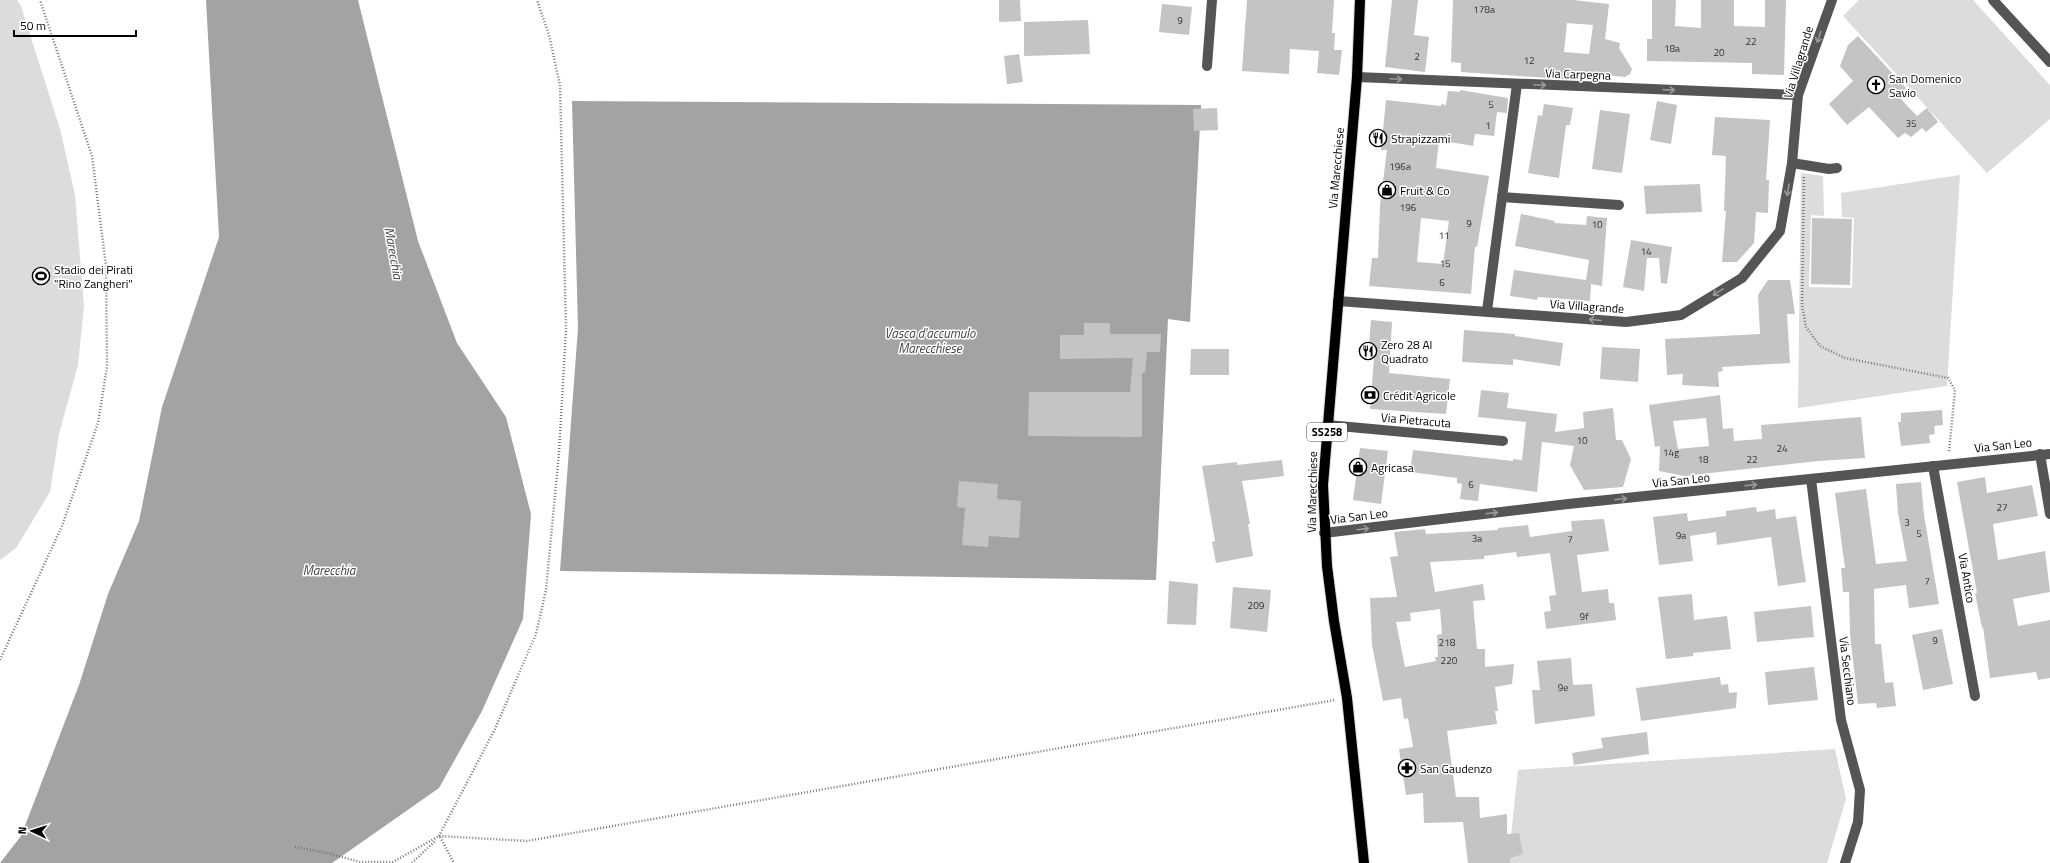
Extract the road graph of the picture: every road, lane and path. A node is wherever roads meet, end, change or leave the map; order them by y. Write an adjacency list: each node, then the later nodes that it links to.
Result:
1 (40, 0): 27 (path)
2 (537, 0): 30 (path)
3 (1212, 0): 8 (street)
4 (1360, 0): 9 (main road, Via Marecchiese / SS258)
5 (1832, 0): 11 (street, Via Villagrande, one-way to 11)
6 (1993, 0): 7 (street)
7 (2050, 62)
8 (1207, 66)
9 (1357, 77): 10 (street, Via Carpegna, one-way to 10); 17 (main road, Via Marecchiese / SS258)
10 (1517, 84): 11 (street, Via Carpegna, one-way to 11); 15 (street)
11 (1798, 95): 12 (street, Via Villagrande)
12 (1792, 163): 13 (street); 18 (street, Via Villagrande, one-way to 18)
13 (1804, 165): 14 (street); 22 (path)
14 (1837, 168)
15 (1502, 197): 16 (street); 18 (street)
16 (1619, 205)
17 (1338, 301): 18 (street, Via Villagrande); 19 (main road, Via Marecchiese / SS258)
18 (1487, 311)
19 (1328, 425): 20 (street, Via Pietracuta); 26 (main road, Via Marecchiese / SS258)
20 (1503, 441)
21 (2045, 454): 22 (street, Via San Leo); 25 (street, Via San Leo)
22 (1948, 464): 23 (street, Via San Leo)
23 (1933, 466): 24 (street, Via San Leo); 28 (street, Via Antico)
24 (1811, 479): 26 (street, Via San Leo, one-way to 24); 35 (street, Via Secchiano)
25 (2050, 514)
26 (1324, 533): 29 (main road, Via Marecchiese / SS258)
27 (0, 660)
28 (1975, 696)
29 (1347, 698): 30 (path); 34 (main road, Via Marecchiese / SS258)
30 (439, 836): 31 (path); 32 (path); 33 (path)
31 (295, 847)
32 (412, 863)
33 (454, 863)
34 (1364, 863)
35 (1845, 863)

